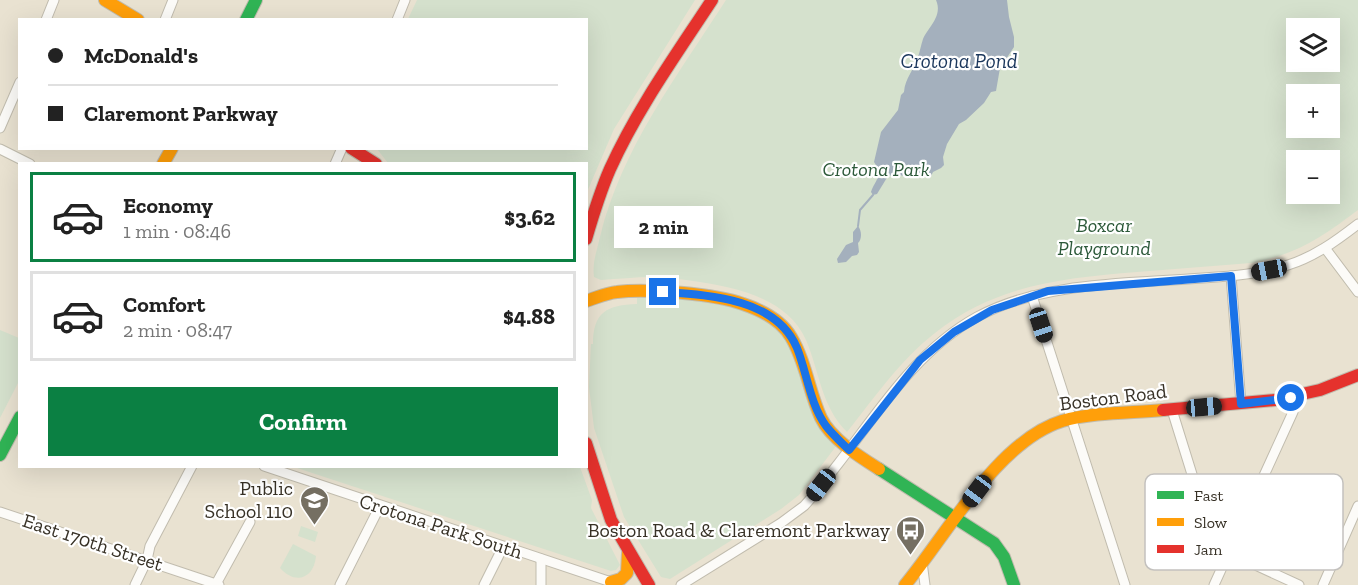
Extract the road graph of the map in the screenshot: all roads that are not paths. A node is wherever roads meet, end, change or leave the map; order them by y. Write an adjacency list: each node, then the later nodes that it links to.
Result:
1 (54, 0): 7 (street)
2 (105, 0): 8 (street)
3 (173, 0): 9 (street)
4 (256, 0): 10 (street)
5 (405, 0): 11 (street)
6 (712, 0): 19 (street)
7 (47, 18)
8 (135, 18)
9 (166, 18)
10 (247, 18)
11 (398, 18)
12 (18, 87): 13 (street)
13 (0, 128)
14 (0, 149): 16 (street)
15 (354, 150): 17 (street)
16 (26, 162)
17 (373, 162)
18 (1358, 224): 20 (street)
19 (588, 233)
20 (1325, 248): 21 (street); 22 (street)
21 (1231, 276): 23 (street); 27 (street)
22 (1358, 292)
23 (1032, 296): 29 (street); 32 (street)
24 (588, 300): 32 (street)
25 (1358, 375): 26 (street, Boston Road)
26 (1291, 398): 27 (street, Boston Road); 37 (street)
27 (1241, 404): 28 (street, Boston Road)
28 (1172, 410): 29 (street, Boston Road); 36 (street)
29 (1071, 418): 41 (street, Boston Road); 63 (street)
30 (18, 421): 33 (street)
31 (588, 450): 45 (street)
32 (849, 450): 41 (street); 59 (street)
33 (0, 455)
34 (191, 468): 46 (street)
35 (270, 468): 38 (street, Crotona Park South)
36 (1192, 474)
37 (1264, 474)
38 (380, 506): 44 (street, Crotona Park South); 55 (street)
39 (1358, 506): 43 (street)
40 (0, 512): 46 (street, East 170th Street)
41 (956, 518): 48 (street, Boston Road); 62 (street)
42 (250, 522): 53 (street)
43 (1343, 540)
44 (503, 547): 47 (street, Crotona Park South); 56 (street)
45 (628, 551): 52 (street); 58 (street)
46 (147, 560): 53 (street, East 170th Street); 54 (street)
47 (541, 560): 52 (street, Crotona Park South); 57 (street)
48 (922, 562): 60 (street, Boston Road); 61 (street)
49 (1220, 570): 64 (street)
50 (1266, 570): 65 (street)
51 (1330, 570): 66 (street)
52 (615, 583)
53 (218, 584)
54 (135, 585)
55 (340, 585)
56 (484, 585)
57 (541, 585)
58 (649, 585)
59 (681, 585)
60 (905, 585)
61 (925, 585)
62 (1014, 585)
63 (1125, 585)
64 (1214, 585)
65 (1299, 585)
66 (1323, 585)

